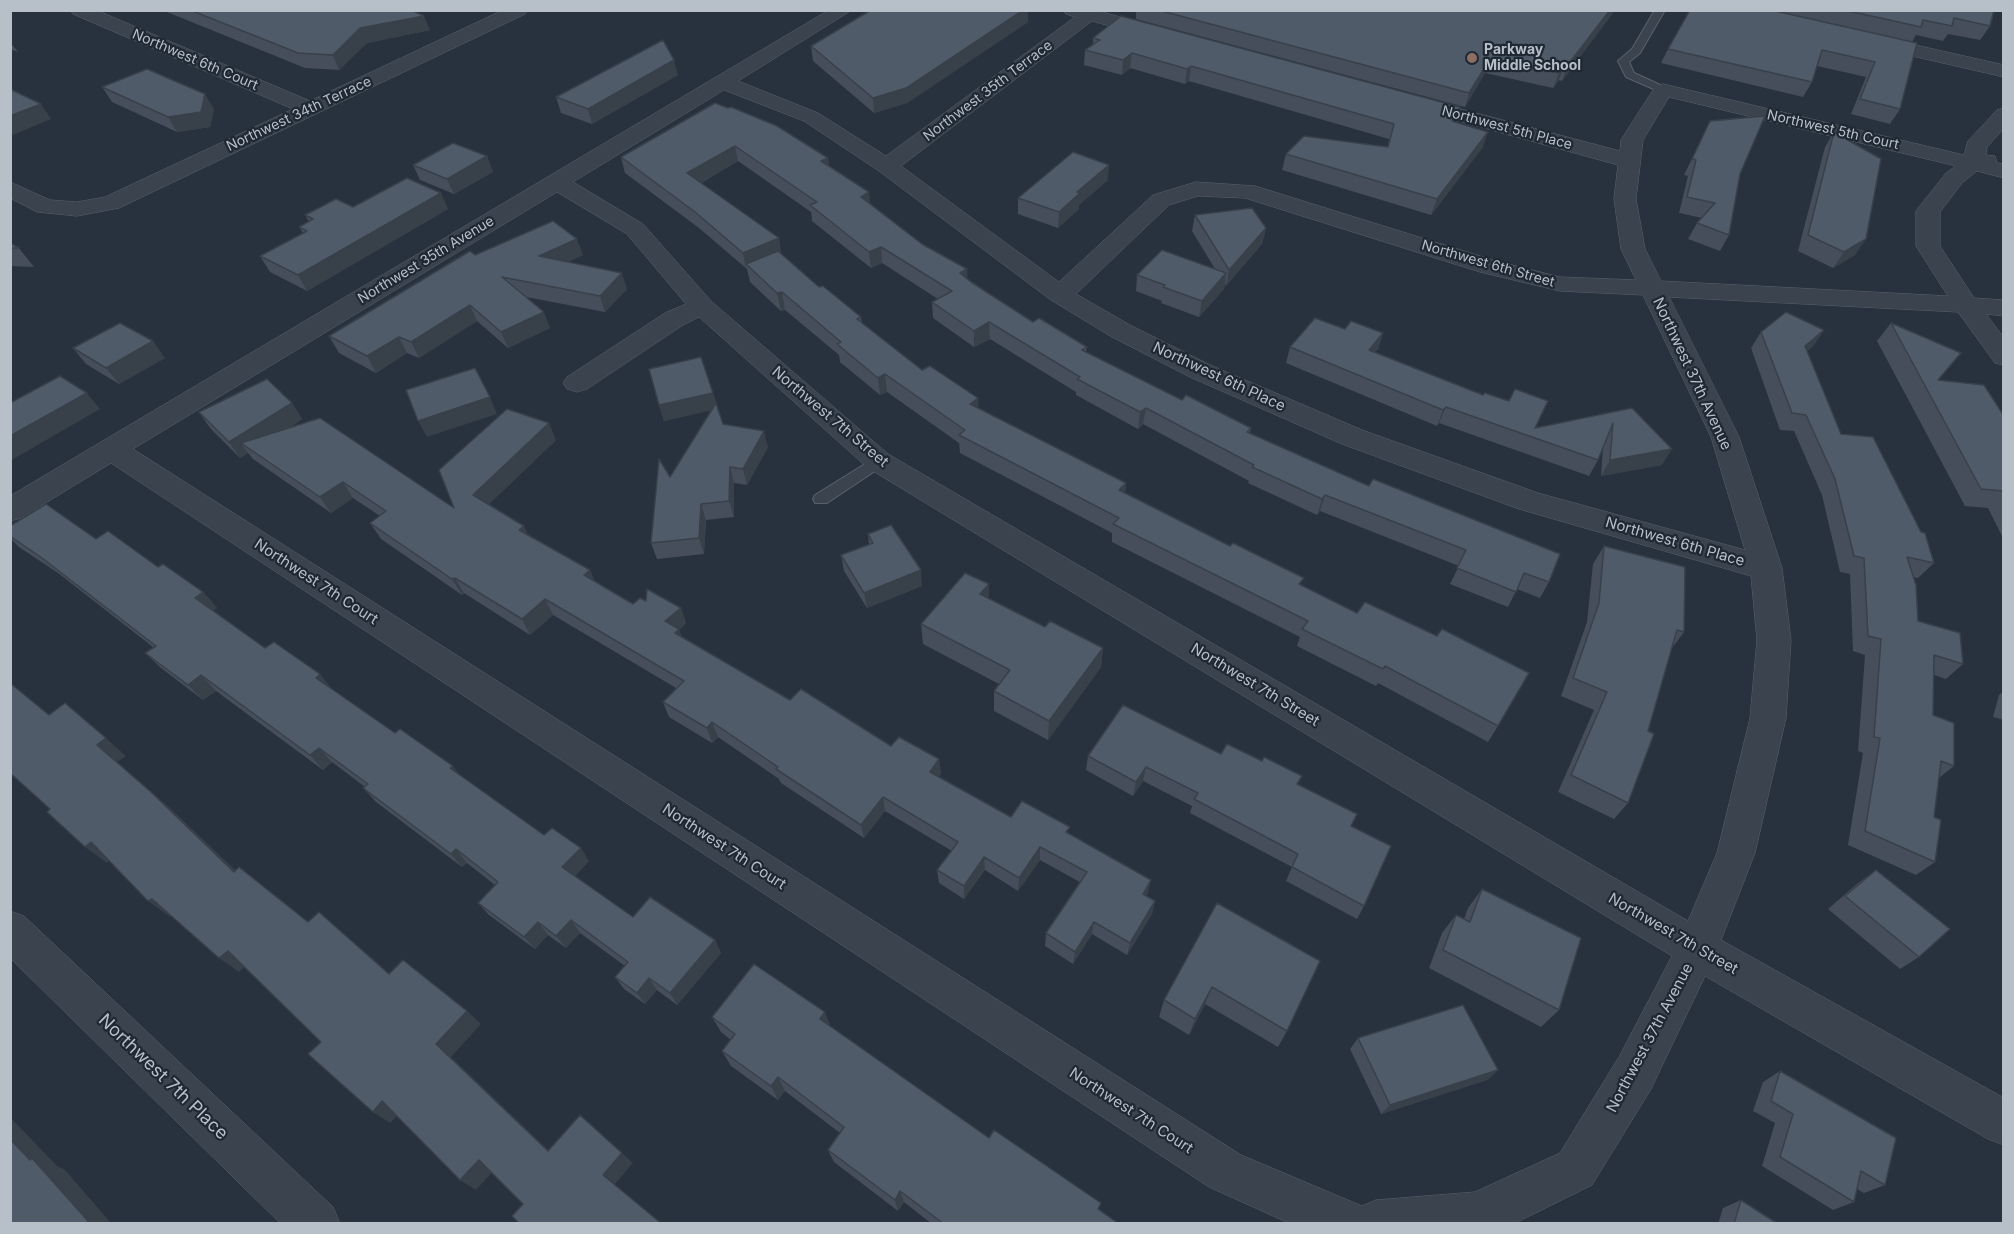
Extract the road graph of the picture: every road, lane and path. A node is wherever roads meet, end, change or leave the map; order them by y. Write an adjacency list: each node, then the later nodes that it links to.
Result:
1 (79, 10): 13 (street, Northwest 6th Court)
2 (475, 10): 6 (street)
3 (843, 10): 10 (street, Northwest 35th Avenue)
4 (1658, 11): 11 (lane)
5 (1080, 13): 8 (street); 18 (street, Northwest 35th Terrace)
6 (509, 15): 13 (street, Northwest 34th Terrace)
7 (1852, 37): 9 (street)
8 (1181, 40)
9 (2004, 71)
10 (722, 82): 18 (street, Northwest 6th Place); 20 (street, Northwest 35th Avenue)
11 (1663, 90): 16 (street, Northwest 37th Avenue); 17 (street, Northwest 5th Court)
12 (1400, 99): 16 (street, Northwest 5th Place)
13 (311, 109): 21 (street, Northwest 34th Terrace)
14 (2004, 114): 17 (street)
15 (2004, 158): 17 (street)
16 (1630, 161): 22 (street, Northwest 37th Avenue)
17 (1974, 163): 19 (street, Northwest 5th Court); 24 (street)
18 (887, 166): 23 (street, Northwest 6th Place)
19 (2004, 171)
20 (556, 182): 25 (street, Northwest 7th Street); 29 (street, Northwest 35th Avenue)
21 (10, 189)
22 (1651, 288): 23 (street, Northwest 6th Street); 24 (street, Northwest 6th Street); 33 (street, Northwest 37th Avenue)
23 (1060, 294): 33 (street, Northwest 6th Place)
24 (1965, 304): 26 (street, Northwest 6th Street); 27 (street)
25 (702, 306): 28 (street); 30 (street, Northwest 7th Street)
26 (2004, 308)
27 (2004, 357)
28 (577, 383)
29 (111, 449): 32 (street, Northwest 35th Avenue); 38 (street, Northwest 7th Court)
30 (878, 461): 31 (lane); 35 (street, Northwest 7th Street)
31 (820, 499)
32 (10, 510)
33 (1766, 568): 35 (street, Northwest 37th Avenue)
34 (10, 930): 37 (street, Northwest 7th Place)
35 (1697, 949): 36 (street, Northwest 7th Street); 39 (street, Northwest 37th Avenue)
36 (2004, 1123)
37 (316, 1224)
38 (1347, 1224)
39 (1376, 1224)

